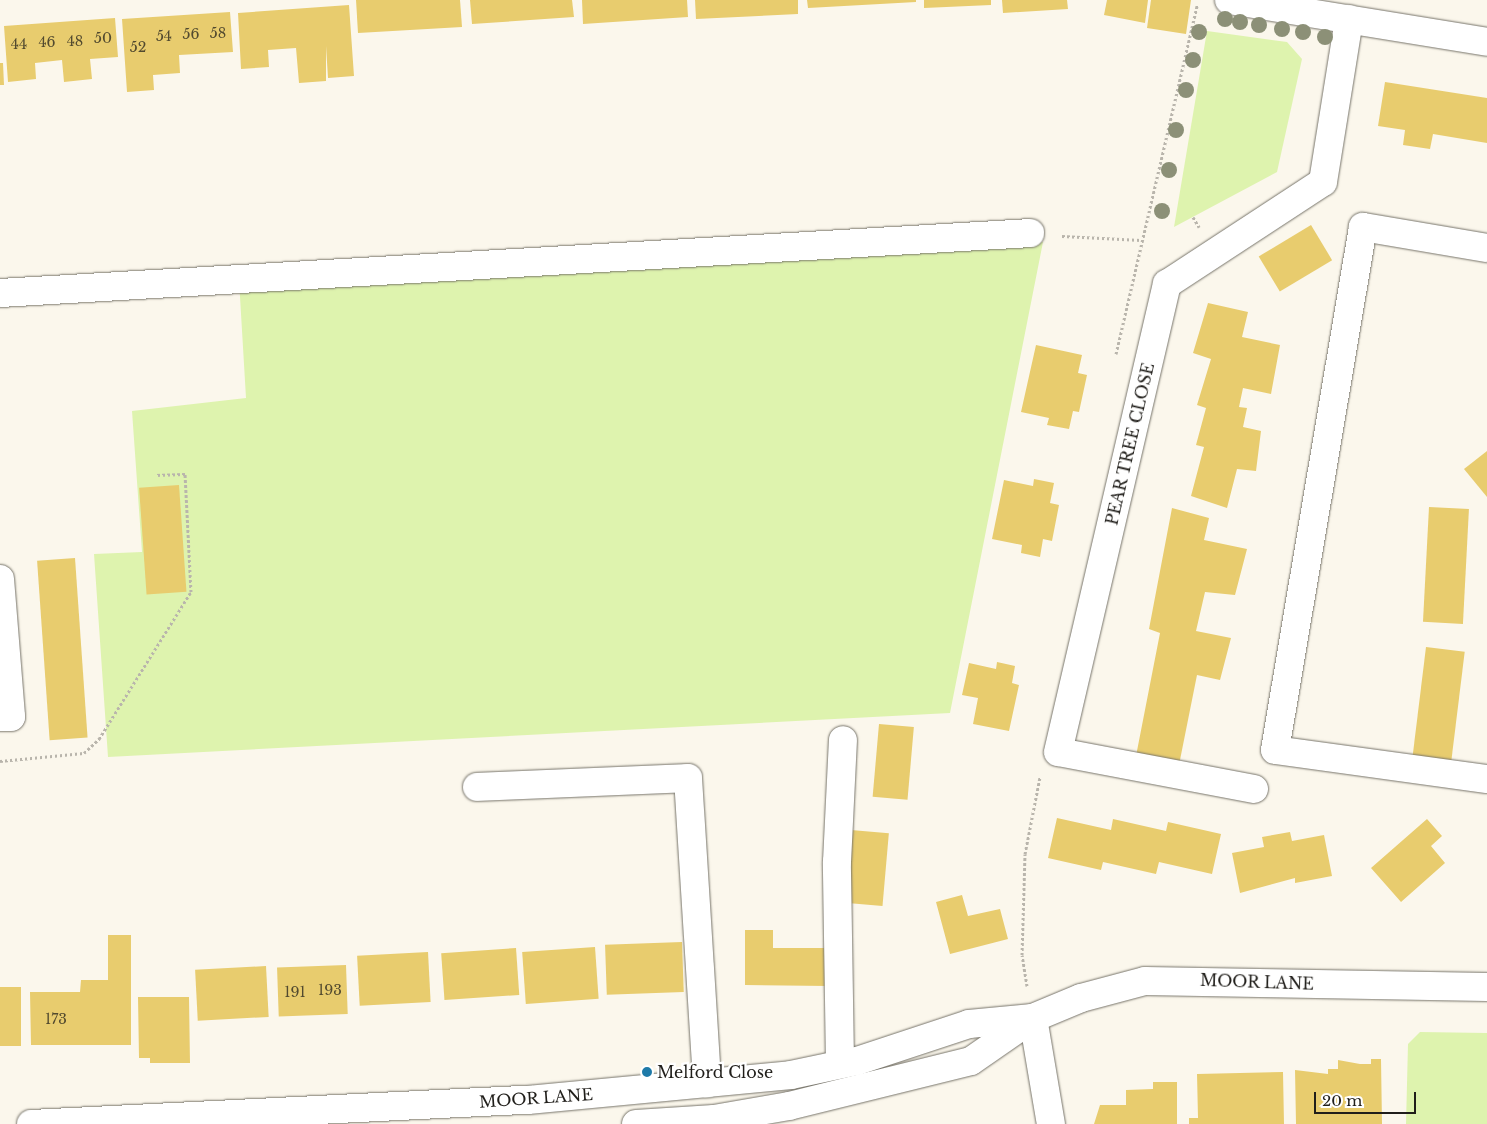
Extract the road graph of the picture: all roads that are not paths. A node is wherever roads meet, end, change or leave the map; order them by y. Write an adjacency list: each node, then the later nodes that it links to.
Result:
1 (1229, 0): 2 (street)
2 (1349, 18): 3 (street); 12 (street, PEAR TREE CLOSE)
3 (1487, 42)
4 (1030, 233): 6 (street)
5 (1487, 248): 10 (street)
6 (0, 293)
7 (0, 579): 8 (street)
8 (0, 717)
9 (843, 740): 15 (street)
10 (1487, 779)
11 (477, 787): 16 (street)
12 (1254, 789)
13 (1487, 987): 14 (street, MOOR LANE)
14 (1033, 1018): 15 (street, MOOR LANE); 19 (street, MOOR LANE); 20 (street)
15 (840, 1064): 16 (street, MOOR LANE)
16 (706, 1083): 17 (street, MOOR LANE)
17 (276, 1117): 18 (street, MOOR LANE)
18 (31, 1124)
19 (636, 1124)
20 (1051, 1124)

